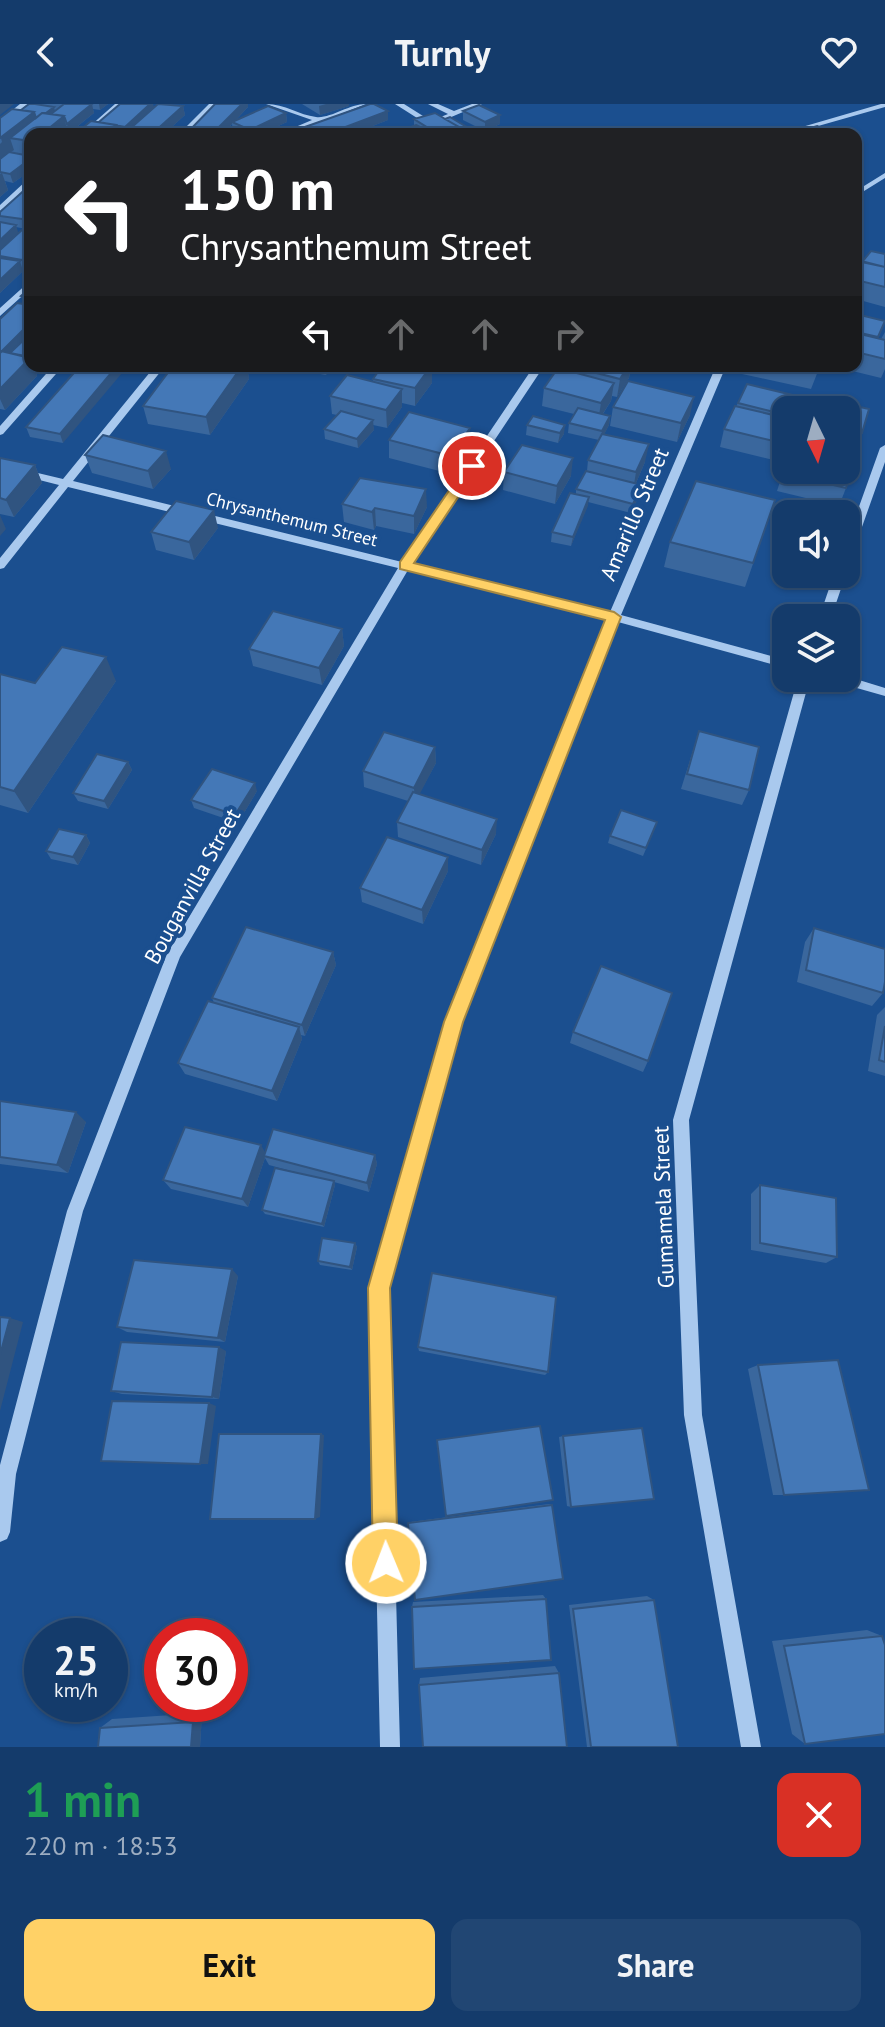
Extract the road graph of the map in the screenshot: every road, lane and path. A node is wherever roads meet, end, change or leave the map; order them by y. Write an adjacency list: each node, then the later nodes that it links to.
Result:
1 (24, 104): 13 (street)
2 (119, 104): 14 (street)
3 (213, 104): 15 (street)
4 (270, 104): 11 (street)
5 (362, 104): 11 (street)
6 (399, 104): 12 (street)
7 (432, 104): 10 (street)
8 (478, 104): 10 (street)
9 (885, 105): 18 (street)
10 (454, 114): 12 (street)
11 (318, 120): 16 (street)
12 (429, 123): 17 (street)
13 (0, 124)
14 (92, 128)
15 (189, 128)
16 (298, 128)
17 (418, 128)
18 (803, 128)
19 (885, 175): 21 (street)
20 (24, 187): 22 (street)
21 (862, 190)
22 (0, 209)
23 (24, 290): 24 (street)
24 (0, 313)
25 (53, 372): 29 (street)
26 (155, 372): 32 (street)
27 (535, 372): 35 (street, Bouganvilla Street)
28 (718, 372): 36 (street, Amarillo Street)
29 (0, 432)
30 (885, 448): 33 (street)
31 (0, 467): 32 (street, Chrysanthemum Street)
32 (68, 483): 34 (street); 35 (street, Chrysanthemum Street)
33 (860, 519)
34 (0, 565)
35 (405, 566): 36 (street, Chrysanthemum Street); 41 (street, Bouganvilla Street)
36 (614, 617): 37 (street, Chrysanthemum Street); 42 (street, Amarillo Street)
37 (772, 660)
38 (860, 685): 40 (street)
39 (800, 692): 43 (street, Gumamela Street)
40 (885, 692)
41 (0, 1532)
42 (390, 1747)
43 (751, 1747)

